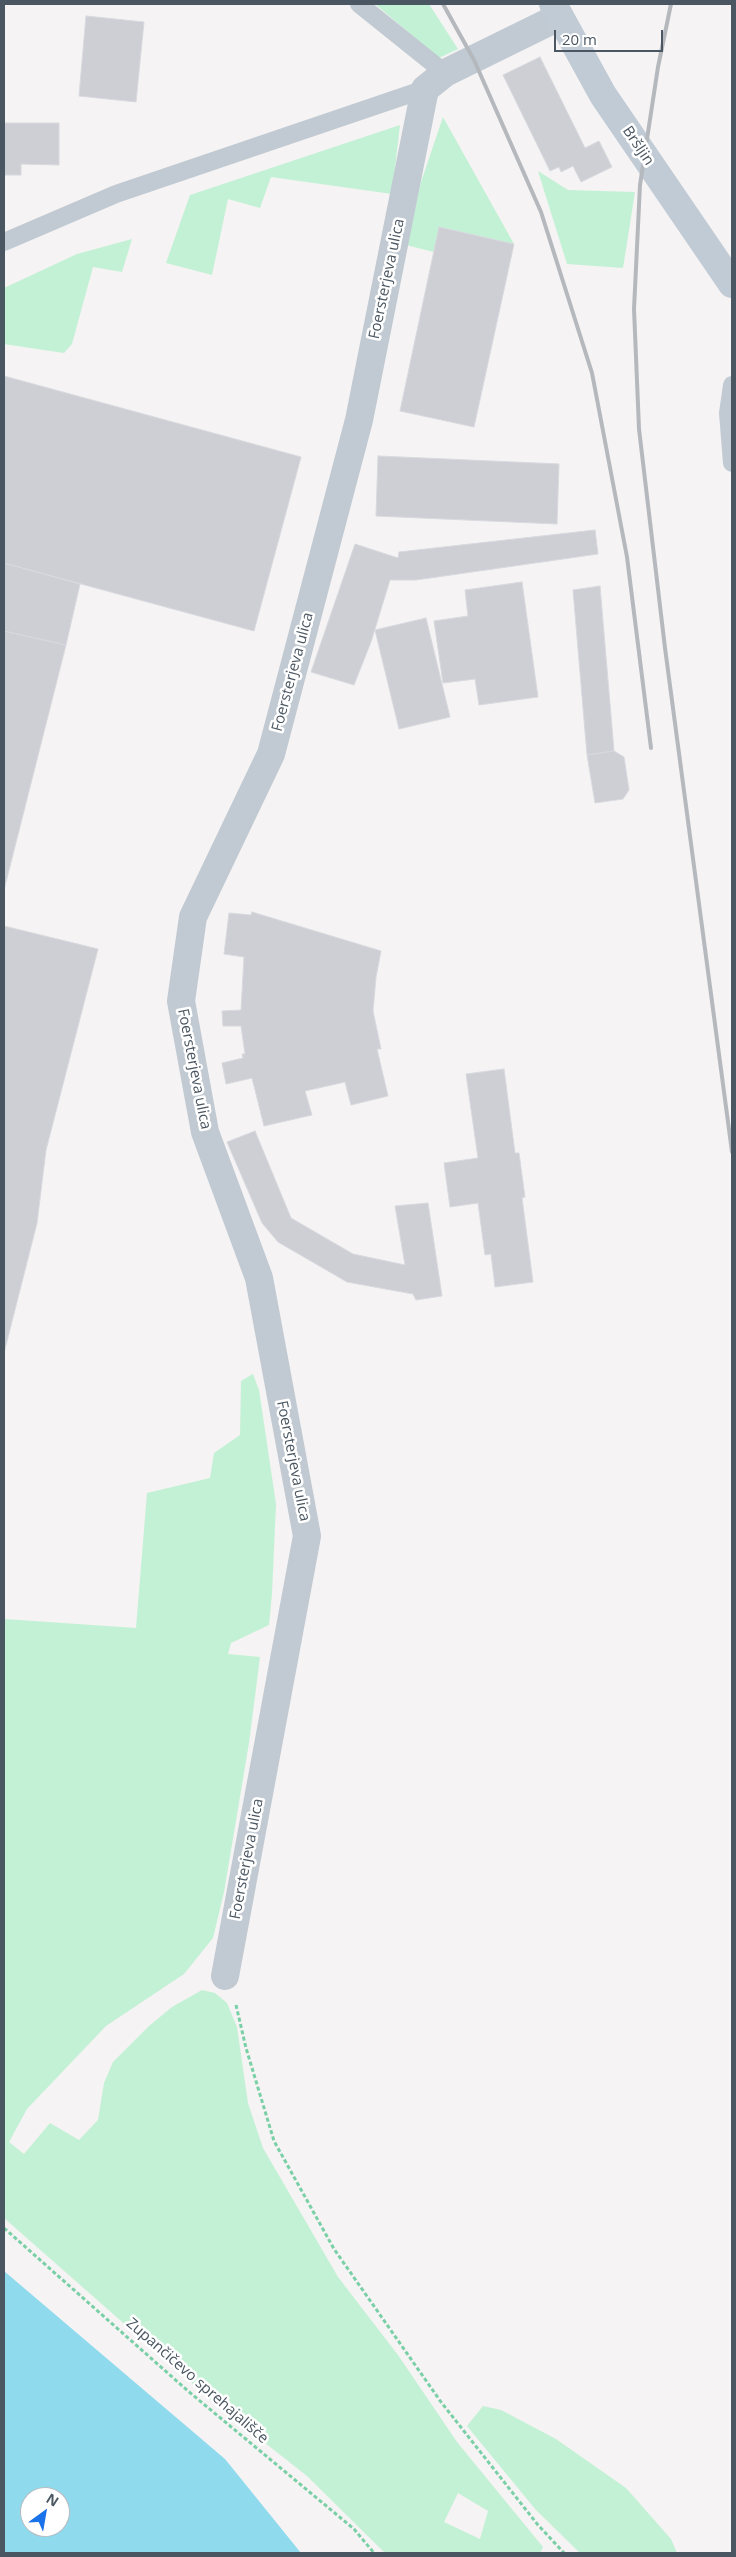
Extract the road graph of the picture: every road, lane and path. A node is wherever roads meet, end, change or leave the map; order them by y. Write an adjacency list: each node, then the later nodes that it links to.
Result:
1 (360, 4): 3 (lane)
2 (556, 10): 3 (street); 5 (street, Bršljin)
3 (435, 81): 4 (lane); 8 (street, Foersterjeva ulica)
4 (4, 242)
5 (732, 284)
6 (732, 385): 7 (lane)
7 (732, 463)
8 (225, 1976): 11 (path)
9 (4, 2228): 10 (path, Zupančičevo sprehajališče)
10 (374, 2553)
11 (564, 2553)

